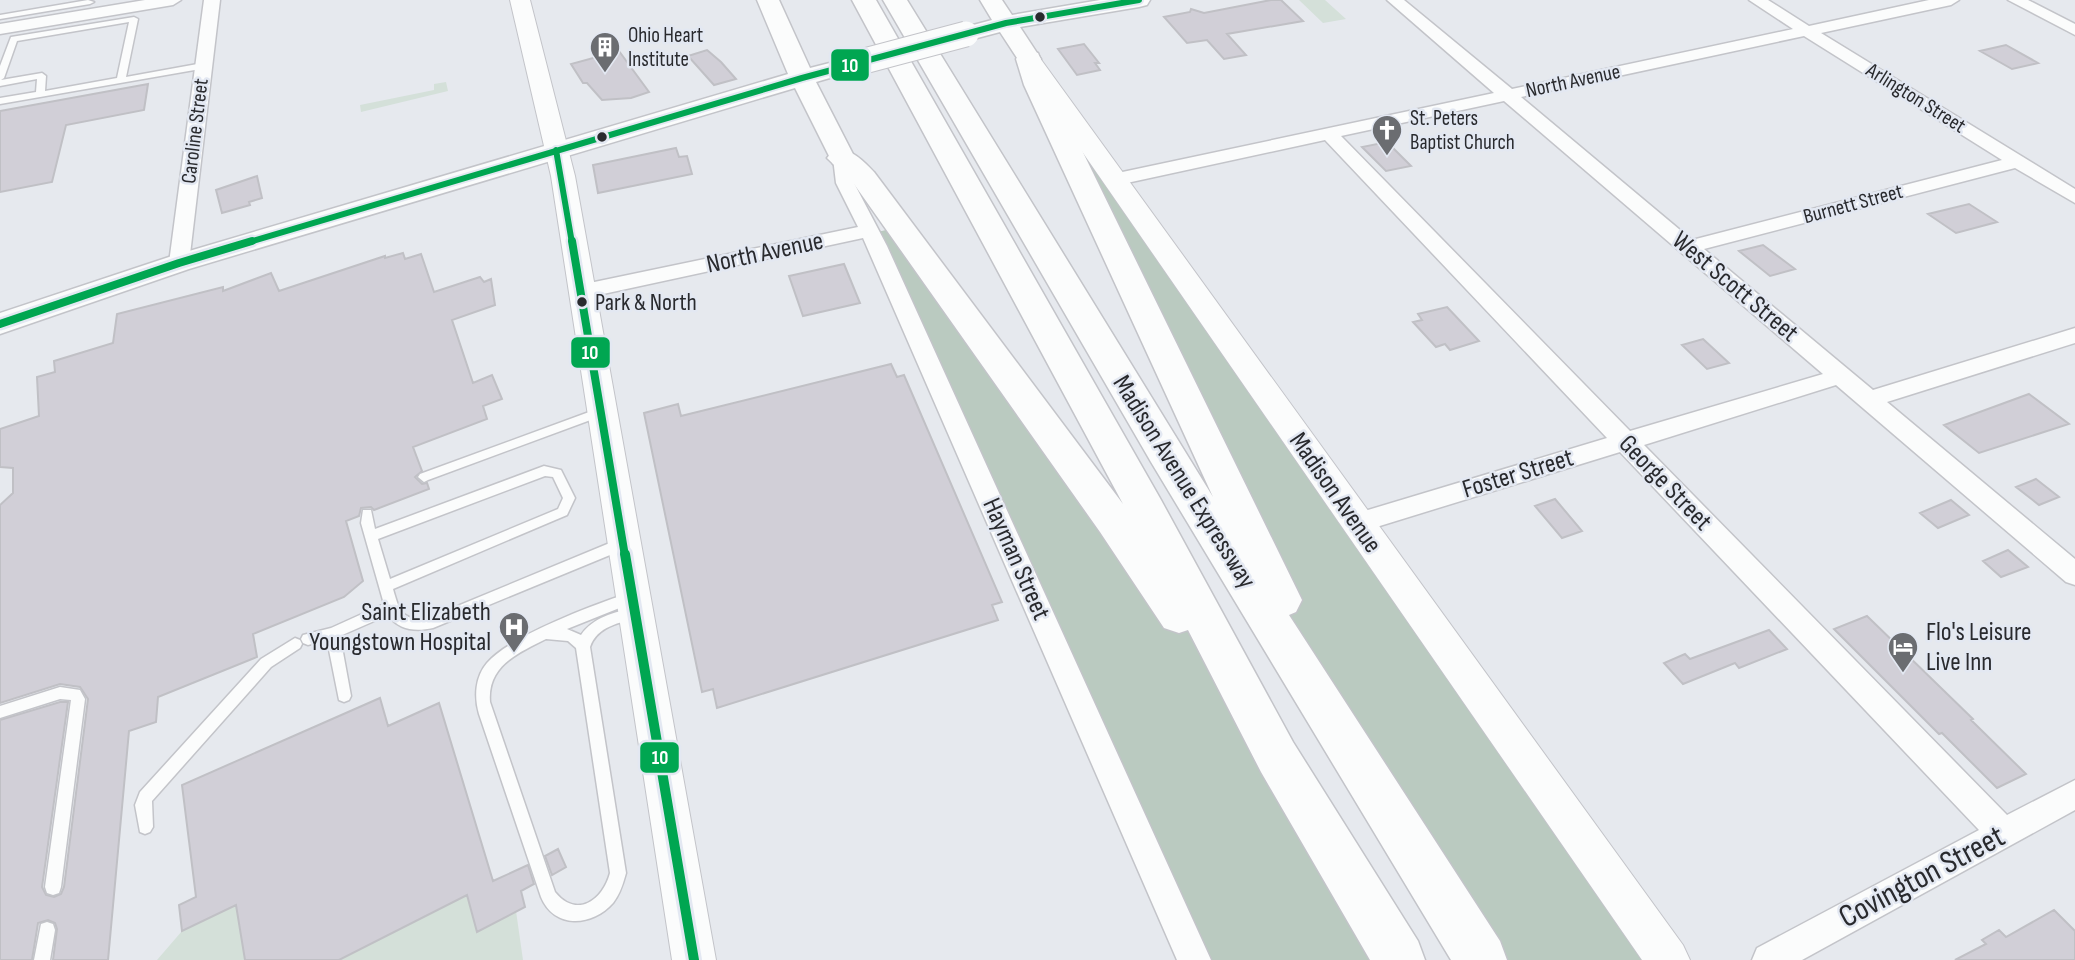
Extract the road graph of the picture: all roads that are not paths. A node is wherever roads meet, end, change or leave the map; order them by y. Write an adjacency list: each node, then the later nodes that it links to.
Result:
1 (173, 0): 16 (street)
2 (212, 0): 20 (street, Caroline Street)
3 (520, 0): 28 (street)
4 (768, 0): 21 (main road)
5 (864, 0): 57 (highway, Madison Avenue Expressway)
6 (895, 0): 58 (highway, Madison Avenue Expressway)
7 (991, 0): 15 (main road, Madison Avenue)
8 (1139, 0): 15 (main road)
9 (1395, 0): 25 (street, West Scott Street)
10 (1757, 0): 18 (street, Arlington Street)
11 (1951, 0): 18 (street, North Avenue)
12 (2016, 0): 17 (street)
13 (90, 2): 14 (lane)
14 (0, 17)
15 (1006, 23): 19 (main road, Madison Avenue); 21 (main road, bridge)
16 (0, 29)
17 (2075, 30)
18 (1807, 31): 25 (street, North Avenue); 30 (street, Arlington Street)
19 (1029, 59): 31 (street, Madison Avenue); 58 (highway)
20 (203, 66): 22 (lane); 35 (street, Caroline Street)
21 (802, 78): 28 (main road); 29 (main road)
22 (121, 79): 23 (lane); 24 (lane)
23 (0, 81): 24 (lane)
24 (40, 93): 26 (lane)
25 (1507, 95): 27 (street, North Avenue); 34 (street, West Scott Street)
26 (0, 101)
27 (1328, 133): 31 (street, North Avenue); 42 (street, George Street)
28 (556, 150): 35 (main road); 36 (street)
29 (842, 158): 33 (highway)
30 (2018, 161): 32 (street, Arlington Street); 34 (street, Burnett Street)
31 (1113, 180): 45 (street, Madison Avenue)
32 (2075, 197)
33 (883, 229): 36 (street, North Avenue); 57 (highway); 66 (street, Hayman Street)
34 (1688, 247): 39 (street, West Scott Street)
35 (179, 262): 37 (main road)
36 (580, 292): 41 (street)
37 (0, 324)
38 (2075, 335): 40 (street)
39 (1840, 376): 40 (street, West Scott Street); 42 (street, Foster Street)
40 (1869, 400): 48 (street, West Scott Street)
41 (600, 412): 43 (lane); 47 (street)
42 (1625, 442): 45 (street, Foster Street); 61 (street, George Street)
43 (424, 477)
44 (367, 513): 46 (lane)
45 (1357, 523): 69 (street, Madison Avenue)
46 (371, 536): 49 (lane); 49 (lane)
47 (623, 544): 50 (street); 51 (lane)
48 (2075, 574)
49 (386, 586): 51 (lane)
50 (633, 605): 53 (lane); 54 (lane); 65 (street)
51 (391, 607): 52 (lane)
52 (332, 633): 55 (lane); 60 (lane)
53 (542, 636): 54 (lane); 54 (lane)
54 (583, 647)
55 (344, 696)
56 (0, 712): 62 (lane)
57 (1277, 757): 67 (highway, Madison Avenue Expressway)
58 (1362, 769): 68 (highway, Madison Avenue Expressway)
59 (2075, 794): 61 (street, Covington Street)
60 (145, 827)
61 (2003, 833): 70 (street, Covington Street)
62 (53, 887)
63 (47, 930): 64 (lane)
64 (42, 960)
65 (694, 960)
66 (1194, 960)
67 (1399, 960)
68 (1481, 960)
69 (1668, 960)
70 (1769, 960)

